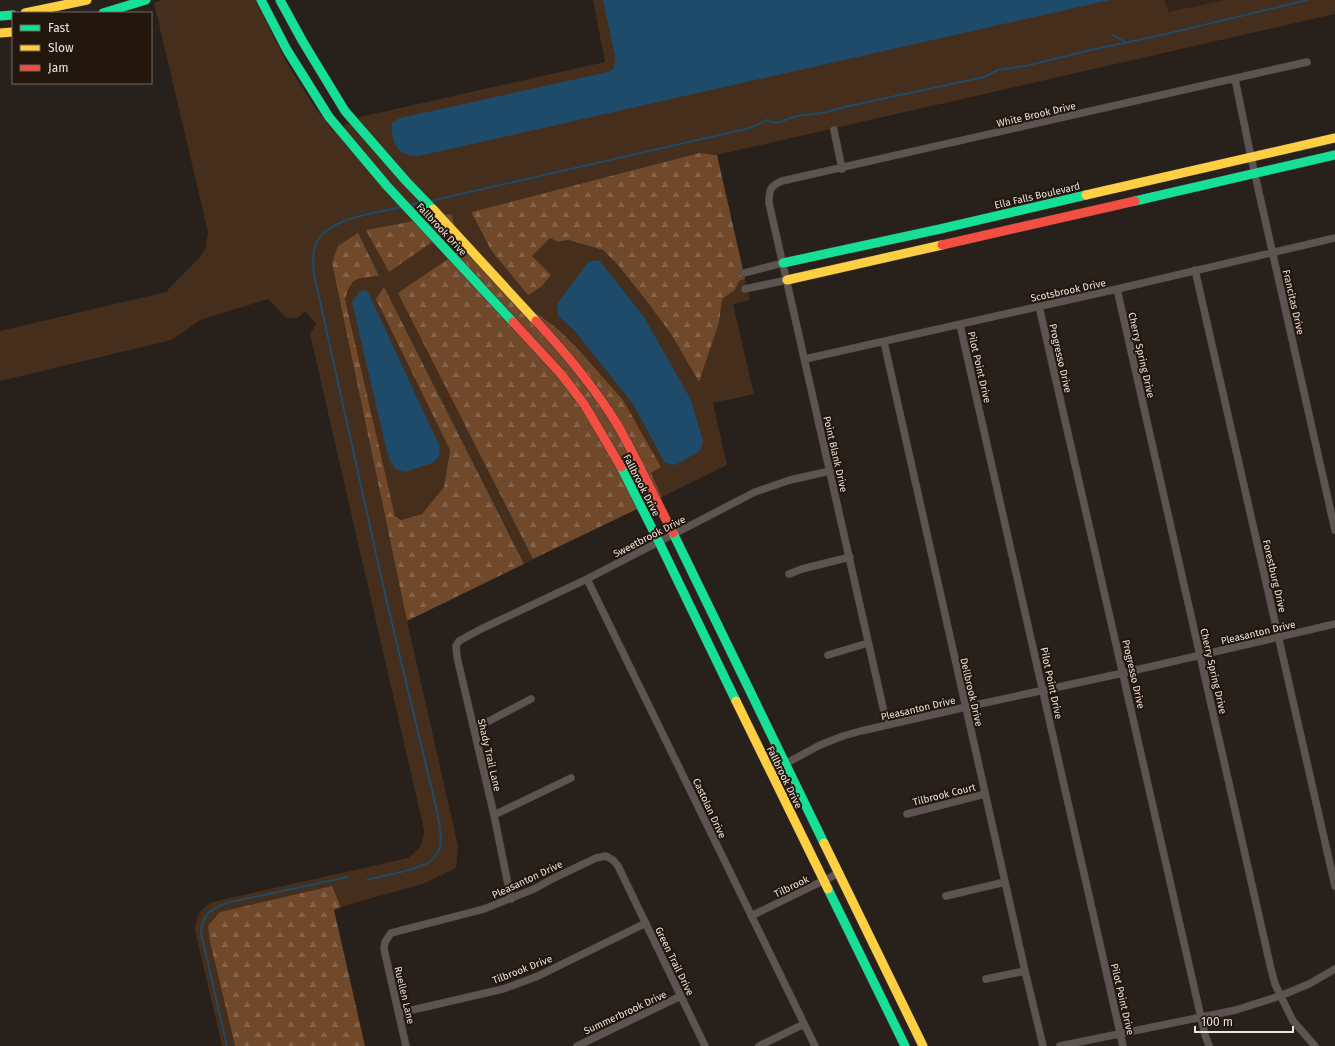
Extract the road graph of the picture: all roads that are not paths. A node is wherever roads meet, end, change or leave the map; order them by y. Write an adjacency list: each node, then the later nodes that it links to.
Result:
1 (87, 0): 5 (main road)
2 (146, 0): 8 (main road)
3 (261, 0): 16 (main road, Fallbrook Drive)
4 (280, 0): 15 (main road, Fallbrook Drive)
5 (77, 3): 6 (main road); 7 (main road)
6 (30, 12)
7 (79, 12)
8 (106, 12)
9 (12, 15): 10 (main road)
10 (0, 16)
11 (12, 32): 12 (main road)
12 (0, 33)
13 (1307, 62): 14 (street, White Brook Drive)
14 (1235, 79): 20 (street, Francitas Drive); 21 (street, White Brook Drive)
15 (335, 95): 16 (main road); 24 (main road, Fallbrook Drive)
16 (321, 105): 26 (main road, Fallbrook Drive)
17 (834, 130): 21 (street)
18 (1335, 138): 20 (main road, Ella Falls Boulevard)
19 (1335, 155): 22 (main road)
20 (1251, 158): 22 (street, Francitas Drive); 25 (main road, Ella Falls Boulevard)
21 (842, 169): 23 (street, White Brook Drive)
22 (1254, 173): 27 (main road); 31 (street, Francitas Drive)
23 (771, 188): 32 (street, Point Blank Drive)
24 (414, 189): 26 (main road); 42 (main road, Fallbrook Drive)
25 (1078, 197): 27 (main road); 28 (main road, Ella Falls Boulevard)
26 (400, 200): 43 (main road, Fallbrook Drive)
27 (1081, 214): 30 (main road)
28 (940, 229): 30 (main road); 32 (main road, Ella Falls Boulevard)
29 (1335, 238): 31 (street, Scotsbrook Drive)
30 (943, 245): 35 (main road)
31 (1273, 252): 33 (street, Scotsbrook Drive); 45 (street, Francitas Drive)
32 (783, 263): 34 (street, Ella Falls Boulevard); 35 (street, Point Blank Drive)
33 (1195, 270): 37 (street, Scotsbrook Drive); 54 (street, Forestburg Drive)
34 (744, 273)
35 (787, 280): 36 (street); 41 (street, Point Blank Drive)
36 (745, 289)
37 (1117, 289): 38 (street, Scotsbrook Drive); 58 (street, Cherry Spring Drive)
38 (1039, 306): 39 (street, Scotsbrook Drive); 59 (street, Progresso Drive)
39 (960, 325): 40 (street, Scotsbrook Drive); 60 (street, Pilot Point Drive)
40 (884, 342): 41 (street, Scotsbrook Drive); 62 (street, Dellbrook Drive)
41 (805, 359): 44 (street, Point Blank Drive)
42 (597, 394): 43 (main road); 46 (main road, Fallbrook Drive)
43 (584, 404): 47 (main road, Fallbrook Drive)
44 (830, 471): 46 (street, Sweetbrook Drive); 48 (street, Point Blank Drive)
45 (1335, 530)
46 (674, 535): 47 (street, Sweetbrook Drive); 53 (main road, Fallbrook Drive)
47 (659, 542): 50 (street, Sweetbrook Drive); 55 (main road, Fallbrook Drive)
48 (850, 557): 49 (street); 56 (street, Point Blank Drive)
49 (789, 574)
50 (587, 579): 52 (street, Sweetbrook Drive); 78 (street, Castolan Drive)
51 (1335, 624): 54 (street, Pleasanton Drive)
52 (481, 628): 64 (street, Shady Trail Lane)
53 (722, 635): 55 (main road); 65 (main road, Fallbrook Drive)
54 (1278, 637): 58 (street, Pleasanton Drive); 75 (street, Forestburg Drive)
55 (707, 643): 66 (main road, Fallbrook Drive)
56 (868, 643): 57 (street); 63 (street, Point Blank Drive)
57 (828, 655)
58 (1200, 655): 59 (street, Pleasanton Drive); 87 (street, Cherry Spring Drive)
59 (1123, 673): 60 (street, Pleasanton Drive); 89 (street, Progresso Drive)
60 (1043, 690): 62 (street, Pleasanton Drive); 91 (street, Pilot Point Drive)
61 (531, 699): 64 (street)
62 (966, 707): 63 (street, Pleasanton Drive); 68 (street, Dellbrook Drive)
63 (887, 725): 65 (street, Pleasanton Drive)
64 (474, 729): 70 (street, Shady Trail Lane)
65 (785, 764): 66 (street, Pleasanton Drive); 71 (main road, Fallbrook Drive)
66 (770, 772): 72 (main road, Fallbrook Drive)
67 (571, 778): 70 (street)
68 (985, 794): 69 (street, Tilbrook Court); 73 (street, Dellbrook Drive)
69 (907, 814)
70 (494, 815): 77 (street, Shady Trail Lane)
71 (838, 873): 72 (street, Tilbrook); 84 (main road, Fallbrook Drive)
72 (824, 881): 78 (street, Tilbrook); 85 (main road, Fallbrook Drive)
73 (1005, 882): 76 (street); 82 (street, Dellbrook Drive)
74 (627, 884): 77 (street, Pleasanton Drive); 79 (street, Green Trail Drive)
75 (1335, 886)
76 (946, 896)
77 (511, 899): 80 (street, Pleasanton Drive)
78 (751, 916): 90 (street, Castolan Drive)
79 (646, 923): 86 (street, Green Trail Drive); 88 (street, Tilbrook Drive)
80 (384, 949): 88 (street, Ruellen Lane)
81 (1335, 969): 87 (street)
82 (1025, 971): 83 (street); 99 (street, Dellbrook Drive)
83 (986, 979)
84 (892, 983): 85 (main road); 98 (main road, Fallbrook Drive)
85 (877, 990): 97 (main road, Fallbrook Drive)
86 (681, 996): 93 (street, Summerbrook Drive); 94 (street, Green Trail Drive)
87 (1280, 996): 89 (street); 103 (street, Cherry Spring Drive)
88 (399, 1014): 92 (street, Ruellen Lane)
89 (1201, 1016): 91 (street); 102 (street, Progresso Drive)
90 (804, 1024): 95 (street); 96 (street, Castolan Drive)
91 (1120, 1033): 100 (street); 101 (street, Pilot Point Drive)
92 (406, 1046)
93 (577, 1046)
94 (705, 1046)
95 (759, 1046)
96 (815, 1046)
97 (905, 1046)
98 (923, 1046)
99 (1043, 1046)
100 (1060, 1046)
101 (1123, 1046)
102 (1209, 1046)
103 (1314, 1046)

